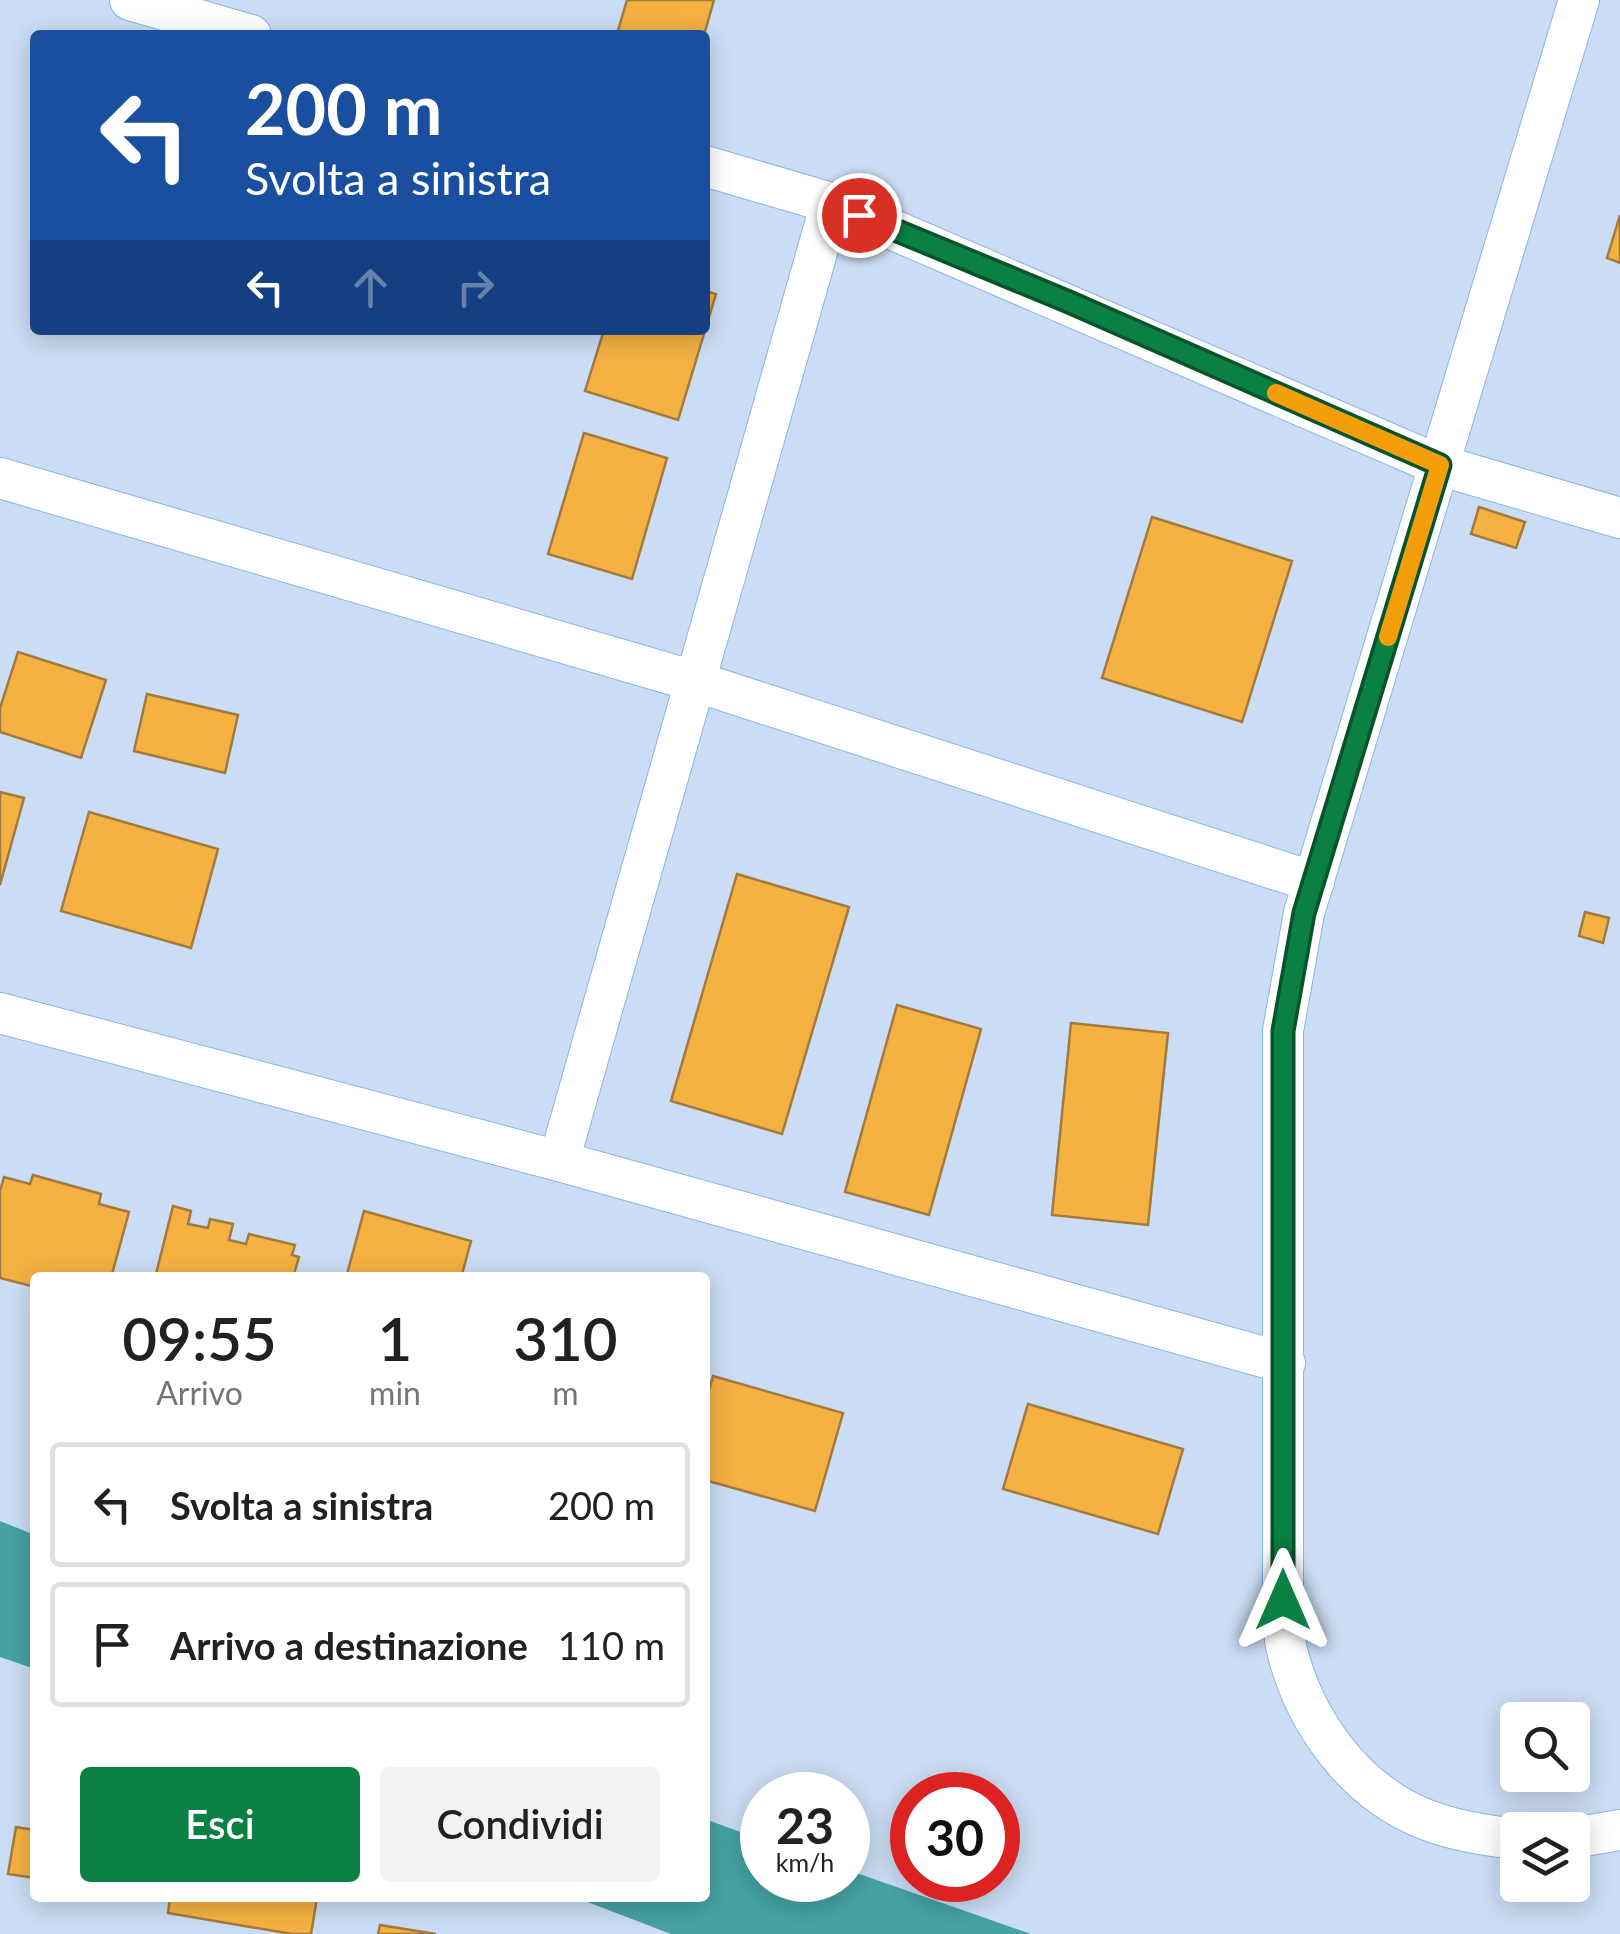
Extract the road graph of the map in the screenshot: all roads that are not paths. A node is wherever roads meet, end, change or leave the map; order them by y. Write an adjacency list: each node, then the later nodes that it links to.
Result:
1 (130, 0): 3 (street)
2 (1579, 0): 6 (street)
3 (235, 30)
4 (710, 167): 5 (street)
5 (831, 203): 6 (street); 9 (street)
6 (1440, 465): 8 (street); 10 (street)
7 (0, 478): 9 (street)
8 (1620, 518)
9 (694, 682): 10 (street); 12 (street)
10 (1314, 882): 13 (street)
11 (0, 1013): 12 (street)
12 (559, 1160): 13 (street)
13 (1285, 1363): 16 (street)
14 (1620, 1830): 15 (street)
15 (1590, 1835)
16 (1500, 1837)

